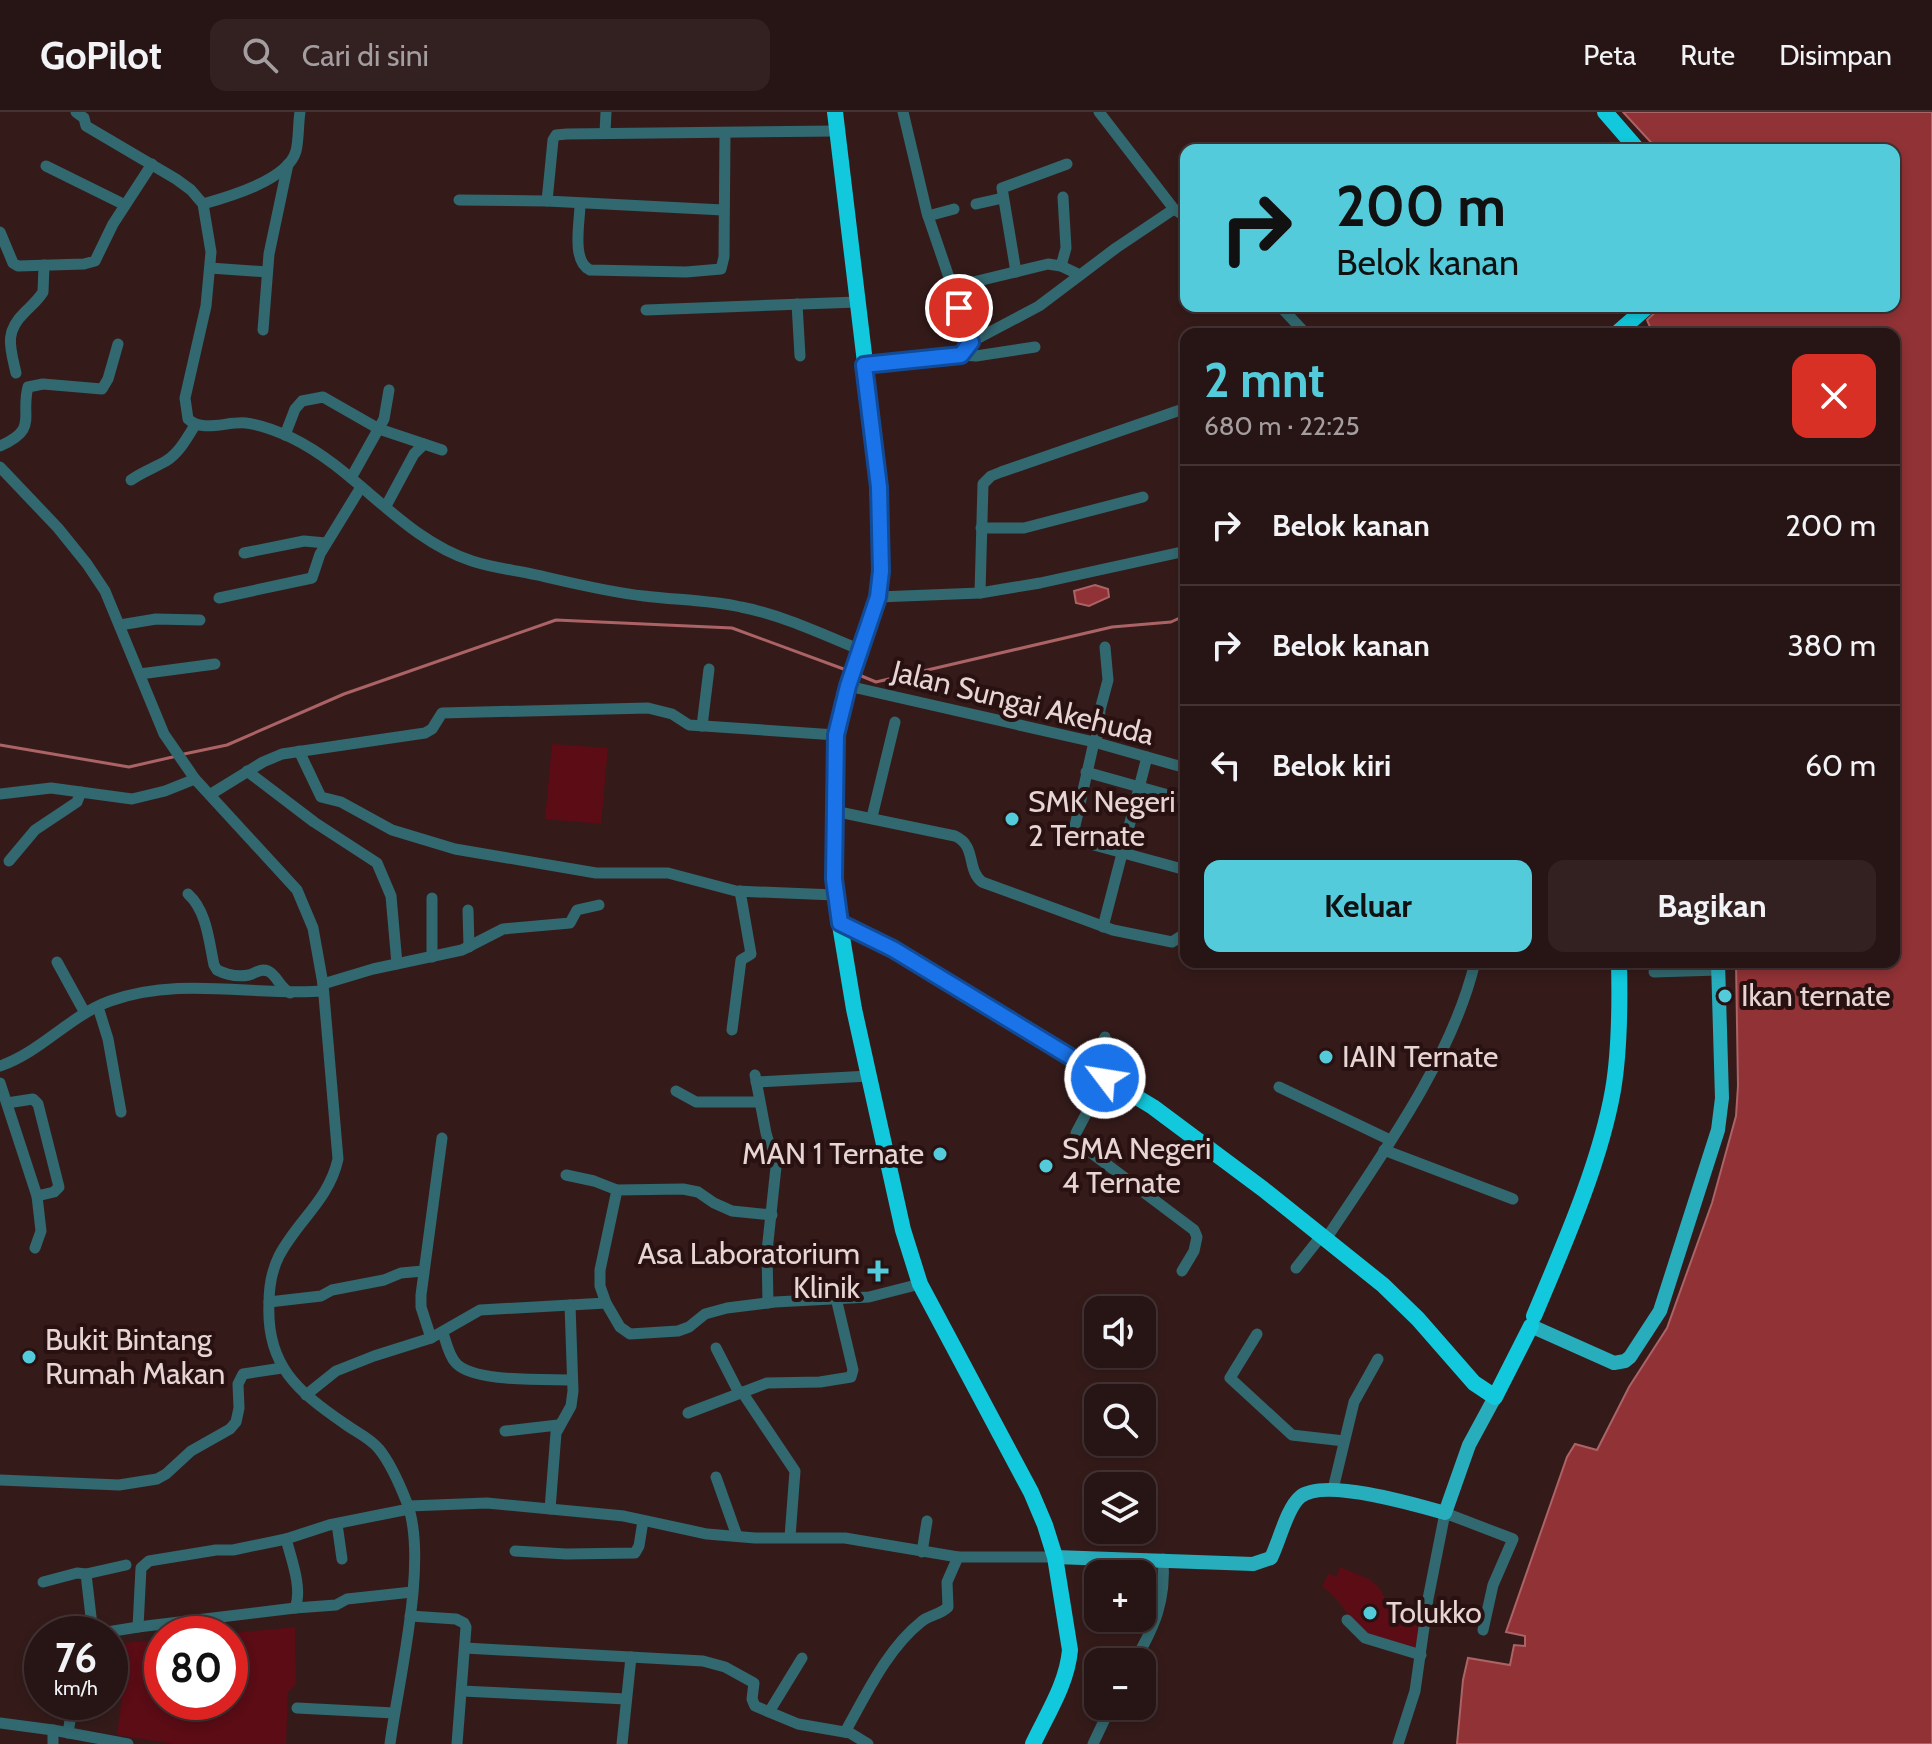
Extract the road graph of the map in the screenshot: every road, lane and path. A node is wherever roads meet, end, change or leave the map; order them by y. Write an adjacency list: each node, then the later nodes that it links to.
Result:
1 (76, 112): 12 (street)
2 (300, 112): 13 (street)
3 (606, 112): 9 (street)
4 (835, 112): 8 (highway)
5 (903, 112): 28 (street)
6 (1099, 112): 25 (street)
7 (1605, 112): 11 (highway)
8 (837, 131): 10 (street); 37 (highway)
9 (605, 133): 10 (street); 19 (street)
10 (725, 133): 26 (street)
11 (1633, 144)
12 (152, 164): 20 (street); 23 (street)
13 (288, 164): 20 (street); 33 (street)
14 (1067, 164): 17 (street)
15 (46, 166): 23 (street)
16 (1063, 197): 31 (street)
17 (1003, 198): 22 (street); 34 (street)
18 (459, 200): 19 (street)
19 (547, 201): 21 (street)
20 (203, 204): 32 (street)
21 (580, 204): 26 (street); 26 (street)
22 (976, 204)
23 (125, 205): 30 (street)
24 (954, 209): 28 (street)
25 (1174, 209): 27 (street); 35 (street)
26 (723, 210)
27 (1180, 213)
28 (928, 216): 36 (street)
29 (0, 232): 30 (street)
30 (44, 265): 51 (street)
31 (1061, 266): 34 (street); 35 (street)
32 (210, 268): 33 (street); 54 (street)
33 (267, 272): 44 (street)
34 (1016, 272): 36 (street)
35 (1080, 275): 45 (street)
36 (953, 287): 45 (street)
37 (857, 302): 38 (street); 50 (highway)
38 (797, 304): 39 (street); 49 (street)
39 (646, 310)
40 (1286, 312): 42 (street)
41 (1641, 312): 43 (highway)
42 (1300, 328)
43 (1623, 328)
44 (263, 330)
45 (971, 342): 48 (street)
46 (118, 344): 58 (street)
47 (1035, 347): 48 (street)
48 (961, 355): 50 (street)
49 (800, 356)
50 (864, 365): 71 (highway)
51 (16, 373)
52 (389, 390): 55 (street)
53 (1180, 410): 66 (street)
54 (195, 425): 56 (street); 62 (street)
55 (379, 429): 56 (street); 57 (street); 61 (street)
56 (285, 435): 61 (street)
57 (424, 444): 59 (street); 65 (street)
58 (0, 446)
59 (442, 450)
60 (0, 467): 74 (street)
61 (351, 478): 63 (street)
62 (131, 480)
63 (361, 487): 65 (street); 67 (street)
64 (1143, 497): 66 (street)
65 (386, 506): 76 (street)
66 (981, 528): 70 (street)
67 (326, 543): 69 (street); 72 (street)
68 (1180, 552): 70 (street)
69 (244, 553)
70 (980, 593): 71 (street)
71 (878, 597): 76 (highway)
72 (219, 598)
73 (200, 620): 74 (street)
74 (120, 625): 79 (street)
75 (1105, 647): 84 (street)
76 (860, 652): 80 (highway)
77 (215, 664): 79 (street)
78 (709, 669): 82 (street)
79 (140, 674): 90 (street)
80 (849, 684): 83 (highway); 84 (street, Jalan Sungai Akehuda)
81 (895, 722): 97 (street)
82 (702, 726): 83 (street); 85 (street)
83 (836, 735): 96 (highway)
84 (1094, 742): 86 (street, Jalan Sungai Akehuda); 89 (street)
85 (299, 751): 88 (street); 101 (street)
86 (1147, 757): 87 (street, Jalan Sungai Akehuda); 91 (street)
87 (1180, 766)
88 (247, 771): 94 (street); 113 (street)
89 (1086, 772): 91 (street); 98 (street)
90 (193, 775): 92 (street); 94 (street)
91 (1139, 788): 95 (street); 98 (street)
92 (81, 792): 93 (street); 99 (street)
93 (0, 794)
94 (211, 794): 119 (street)
95 (1180, 798)
96 (834, 811): 97 (street); 103 (highway)
97 (872, 817): 108 (street)
98 (1123, 853): 100 (street); 108 (street)
99 (9, 861)
100 (1180, 868)
101 (740, 891): 103 (street); 123 (street)
102 (188, 894): 120 (street)
103 (835, 895): 107 (highway)
104 (432, 898): 111 (street)
105 (599, 905): 110 (street)
106 (468, 910): 110 (street)
107 (840, 923): 126 (highway); 127 (highway)
108 (1103, 927): 109 (street)
109 (1180, 937)
110 (469, 947): 111 (street)
111 (432, 957): 113 (street)
112 (57, 962): 122 (street)
113 (397, 964): 119 (street)
114 (1473, 968): 136 (street)
115 (1619, 968): 153 (highway)
116 (1697, 968): 118 (street)
117 (1718, 968): 153 (main road)
118 (1654, 972)
119 (323, 988): 120 (street); 149 (street)
120 (290, 993): 121 (street)
121 (98, 1007): 122 (street); 134 (street)
122 (85, 1013): 125 (street)
123 (732, 1030)
124 (1105, 1037): 126 (street)
125 (0, 1066)
126 (1089, 1068): 128 (highway)
127 (869, 1076): 132 (street); 147 (highway)
128 (1105, 1078): 142 (highway); 146 (street)
129 (0, 1083): 133 (street)
130 (1279, 1087): 136 (street)
131 (676, 1091): 132 (street)
132 (759, 1102): 141 (street)
133 (7, 1103): 139 (street); 139 (street)
134 (121, 1112)
135 (442, 1138): 145 (street)
136 (1387, 1145): 140 (street); 142 (street)
137 (566, 1175): 138 (street)
138 (617, 1190): 141 (street); 150 (street)
139 (37, 1196): 143 (street)
140 (1513, 1199)
141 (772, 1215): 151 (street)
142 (1324, 1237): 144 (street); 163 (highway)
143 (35, 1248)
144 (1296, 1268)
145 (423, 1271): 149 (street); 156 (street)
146 (1182, 1271)
147 (920, 1284): 148 (street); 183 (highway)
148 (836, 1298): 151 (street); 161 (street)
149 (269, 1302): 159 (street)
150 (606, 1303): 151 (street); 152 (street)
151 (768, 1303)
152 (570, 1305): 154 (street); 160 (street)
153 (1532, 1321): 163 (highway)
154 (443, 1333): 156 (street); 160 (street)
155 (1257, 1334): 167 (street)
156 (431, 1338): 162 (street)
157 (716, 1348): 161 (street)
158 (1378, 1359): 167 (street)
159 (282, 1368): 162 (street); 169 (street)
160 (572, 1380): 165 (street)
161 (741, 1392): 164 (street); 178 (street)
162 (306, 1395): 171 (street)
163 (1495, 1397): 173 (main road)
164 (688, 1413)
165 (558, 1425): 166 (street); 172 (street)
166 (505, 1431)
167 (1344, 1441): 170 (street)
168 (716, 1477): 177 (street)
169 (0, 1480)
170 (1333, 1489): 173 (main road); 185 (main road)
171 (409, 1508): 172 (street); 176 (street); 189 (street)
172 (550, 1509): 174 (street)
173 (1445, 1513): 196 (street); 199 (street)
174 (643, 1521): 177 (street); 180 (street)
175 (927, 1521): 181 (street)
176 (337, 1524): 179 (street); 184 (street)
177 (737, 1536): 178 (street)
178 (790, 1537): 181 (street)
179 (286, 1539): 190 (street); 194 (street)
180 (515, 1551)
181 (922, 1552): 182 (street)
182 (958, 1557): 183 (street); 211 (street)
183 (1055, 1557): 185 (main road); 219 (highway)
184 (342, 1559)
185 (1163, 1559): 198 (street)
186 (126, 1565): 187 (street)
187 (86, 1574): 188 (street); 191 (street)
188 (43, 1582)
189 (412, 1592): 190 (street); 192 (street)
190 (295, 1608): 194 (street)
191 (92, 1616)
192 (410, 1616): 197 (street); 206 (street)
193 (1347, 1620): 199 (street)
194 (138, 1627): 195 (street)
195 (128, 1629)
196 (1483, 1630)
197 (465, 1648): 200 (street); 202 (street)
198 (1141, 1648)
199 (1421, 1655): 221 (street)
200 (631, 1657): 203 (street); 205 (street)
201 (802, 1658): 205 (street)
202 (462, 1691): 203 (street); 216 (street)
203 (626, 1699): 217 (street)
204 (297, 1708): 206 (street)
205 (769, 1712): 211 (street)
206 (394, 1713): 215 (street)
207 (70, 1720): 212 (street)
208 (1104, 1720): 220 (street)
209 (0, 1723): 210 (street)
210 (53, 1730): 212 (street); 213 (street)
211 (845, 1732): 218 (street)
212 (68, 1733): 214 (street)
213 (53, 1744)
214 (124, 1744)
215 (390, 1744)
216 (457, 1744)
217 (622, 1744)
218 (868, 1744)
219 (1033, 1744)
220 (1093, 1744)
221 (1398, 1744)

